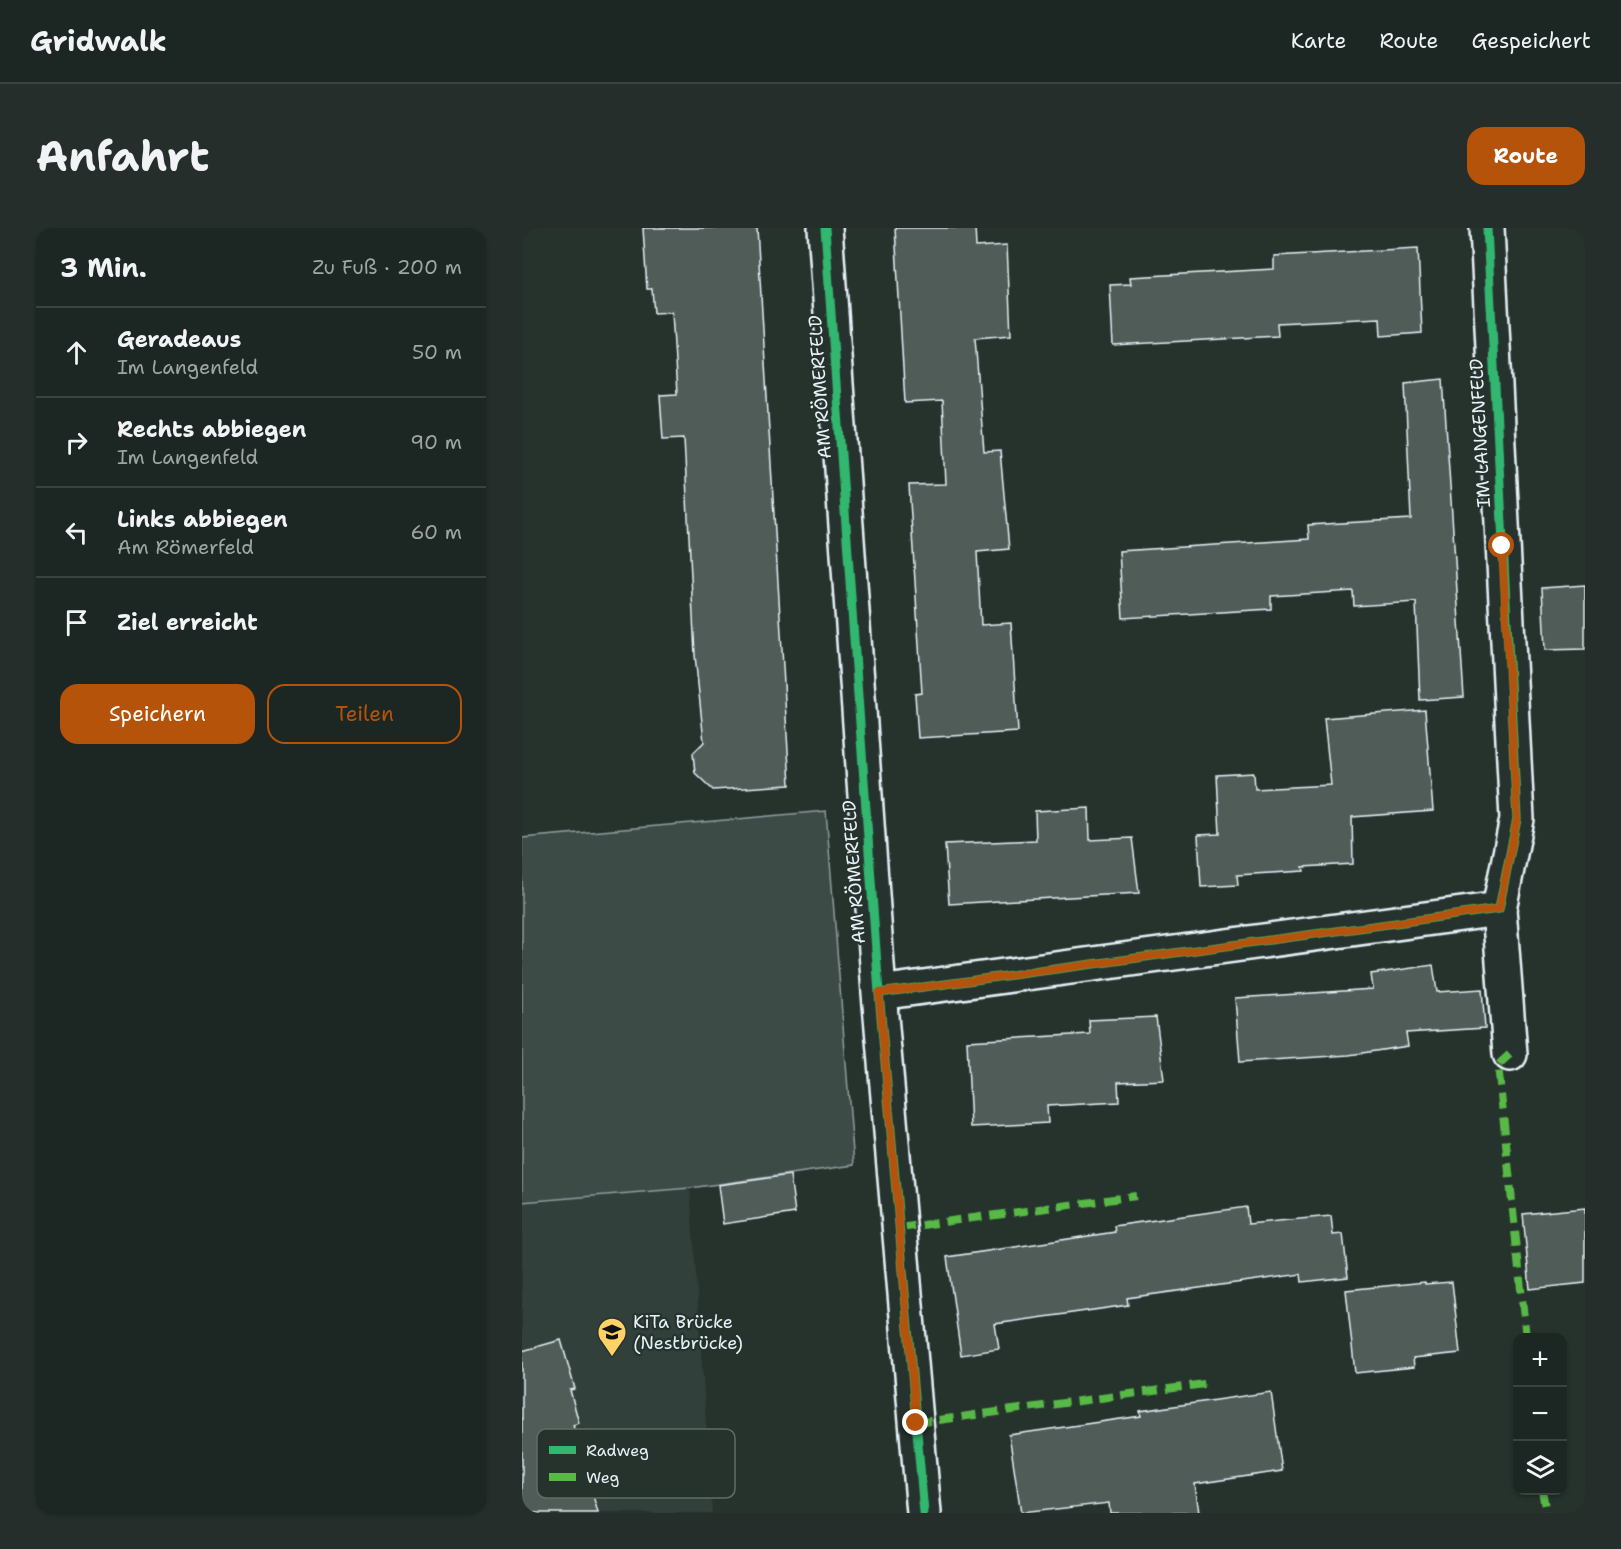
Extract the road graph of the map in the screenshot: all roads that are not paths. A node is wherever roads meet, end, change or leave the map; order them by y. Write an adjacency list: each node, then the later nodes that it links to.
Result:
1 (825, 228): 4 (street, AM RÖMERFELD)
2 (1487, 228): 3 (street, IM LANGENFELD)
3 (1499, 909): 4 (street); 5 (street, IM LANGENFELD)
4 (879, 993): 6 (street, AM RÖMERFELD)
5 (1510, 1054)
6 (924, 1513)

